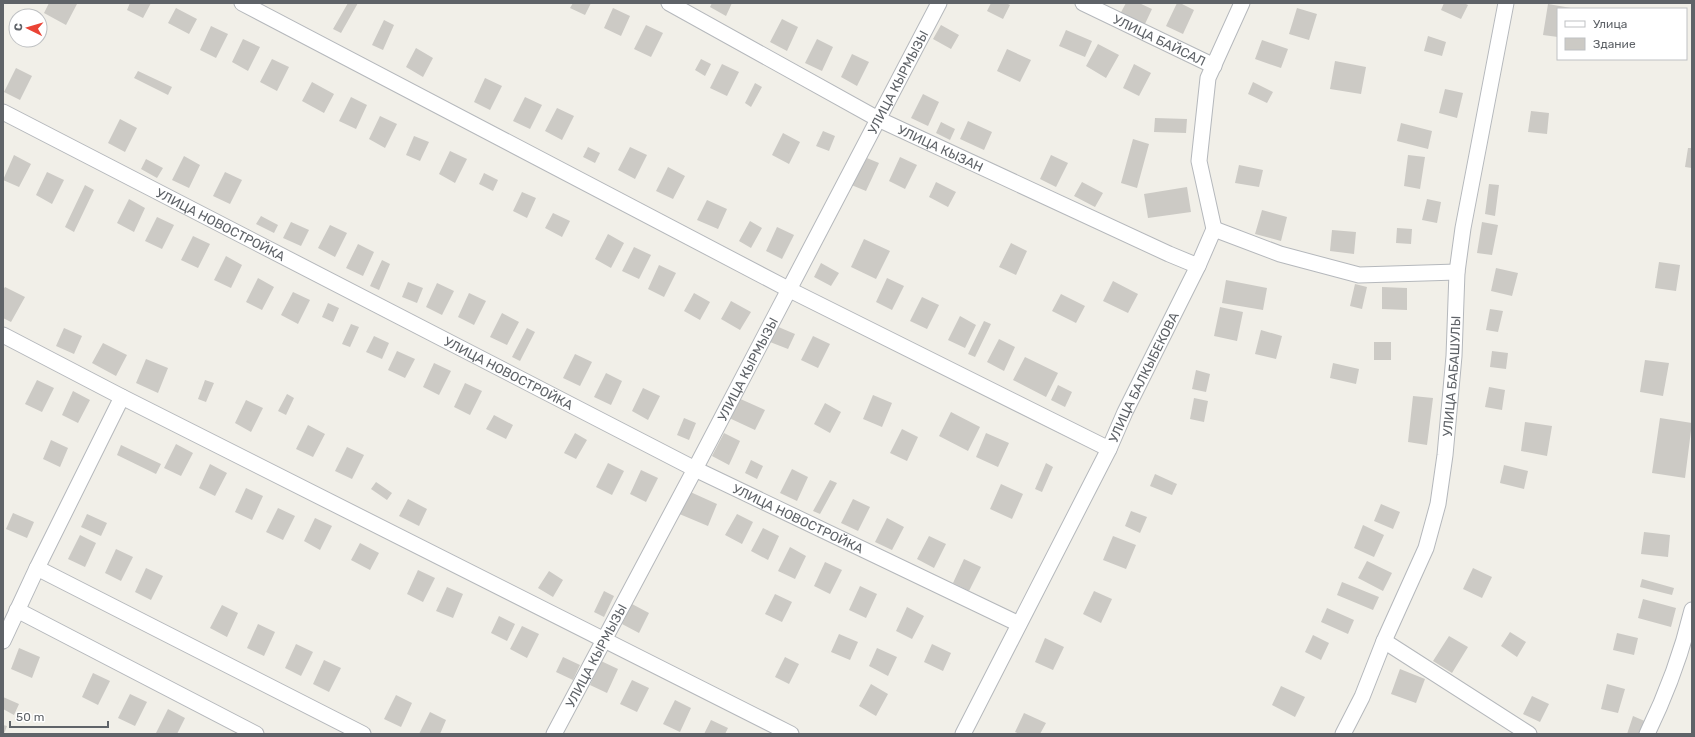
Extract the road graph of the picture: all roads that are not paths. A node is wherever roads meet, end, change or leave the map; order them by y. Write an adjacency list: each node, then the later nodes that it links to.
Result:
1 (242, 3): 13 (street)
2 (669, 3): 9 (street, УЛИЦА КЫЗАН)
3 (939, 3): 9 (street, УЛИЦА КЫРМЫЗЫ)
4 (1083, 3): 7 (street, УЛИЦА БАЙСАЛ)
5 (1242, 3): 7 (street)
6 (1506, 3): 12 (street, УЛИЦА БАБАШУЛЫ)
7 (1214, 66): 10 (street)
8 (3, 112): 17 (street, УЛИЦА НОВОСТРОЙКА)
9 (878, 119): 11 (street, УЛИЦА КЫЗАН); 13 (street, УЛИЦА КЫРМЫЗЫ)
10 (1214, 229): 11 (street, УЛИЦА БАЛКЫБЕКОВА); 12 (street)
11 (1198, 266): 16 (street, УЛИЦА БАЛКЫБЕКОВА)
12 (1457, 272): 24 (street, УЛИЦА БАБАШУЛЫ)
13 (788, 289): 16 (street); 17 (street, УЛИЦА КЫРМЫЗЫ)
14 (3, 335): 15 (street)
15 (122, 397): 18 (street); 22 (street)
16 (1109, 449): 21 (street, УЛИЦА БАЛКЫБЕКОВА)
17 (695, 469): 21 (street, УЛИЦА НОВОСТРОЙКА); 22 (street, УЛИЦА КЫРМЫЗЫ)
18 (37, 568): 19 (street); 26 (street)
19 (18, 610): 23 (street); 25 (street)
20 (1692, 610): 32 (street)
21 (1019, 624): 29 (street, УЛИЦА БАЛКЫБЕКОВА)
22 (604, 640): 27 (street, УЛИЦА КЫРМЫЗЫ); 28 (street)
23 (3, 641)
24 (1384, 641): 30 (street, УЛИЦА БАБАШУЛЫ); 31 (street)
25 (256, 734)
26 (363, 734)
27 (554, 734)
28 (791, 734)
29 (963, 734)
30 (1343, 734)
31 (1528, 734)
32 (1647, 734)

